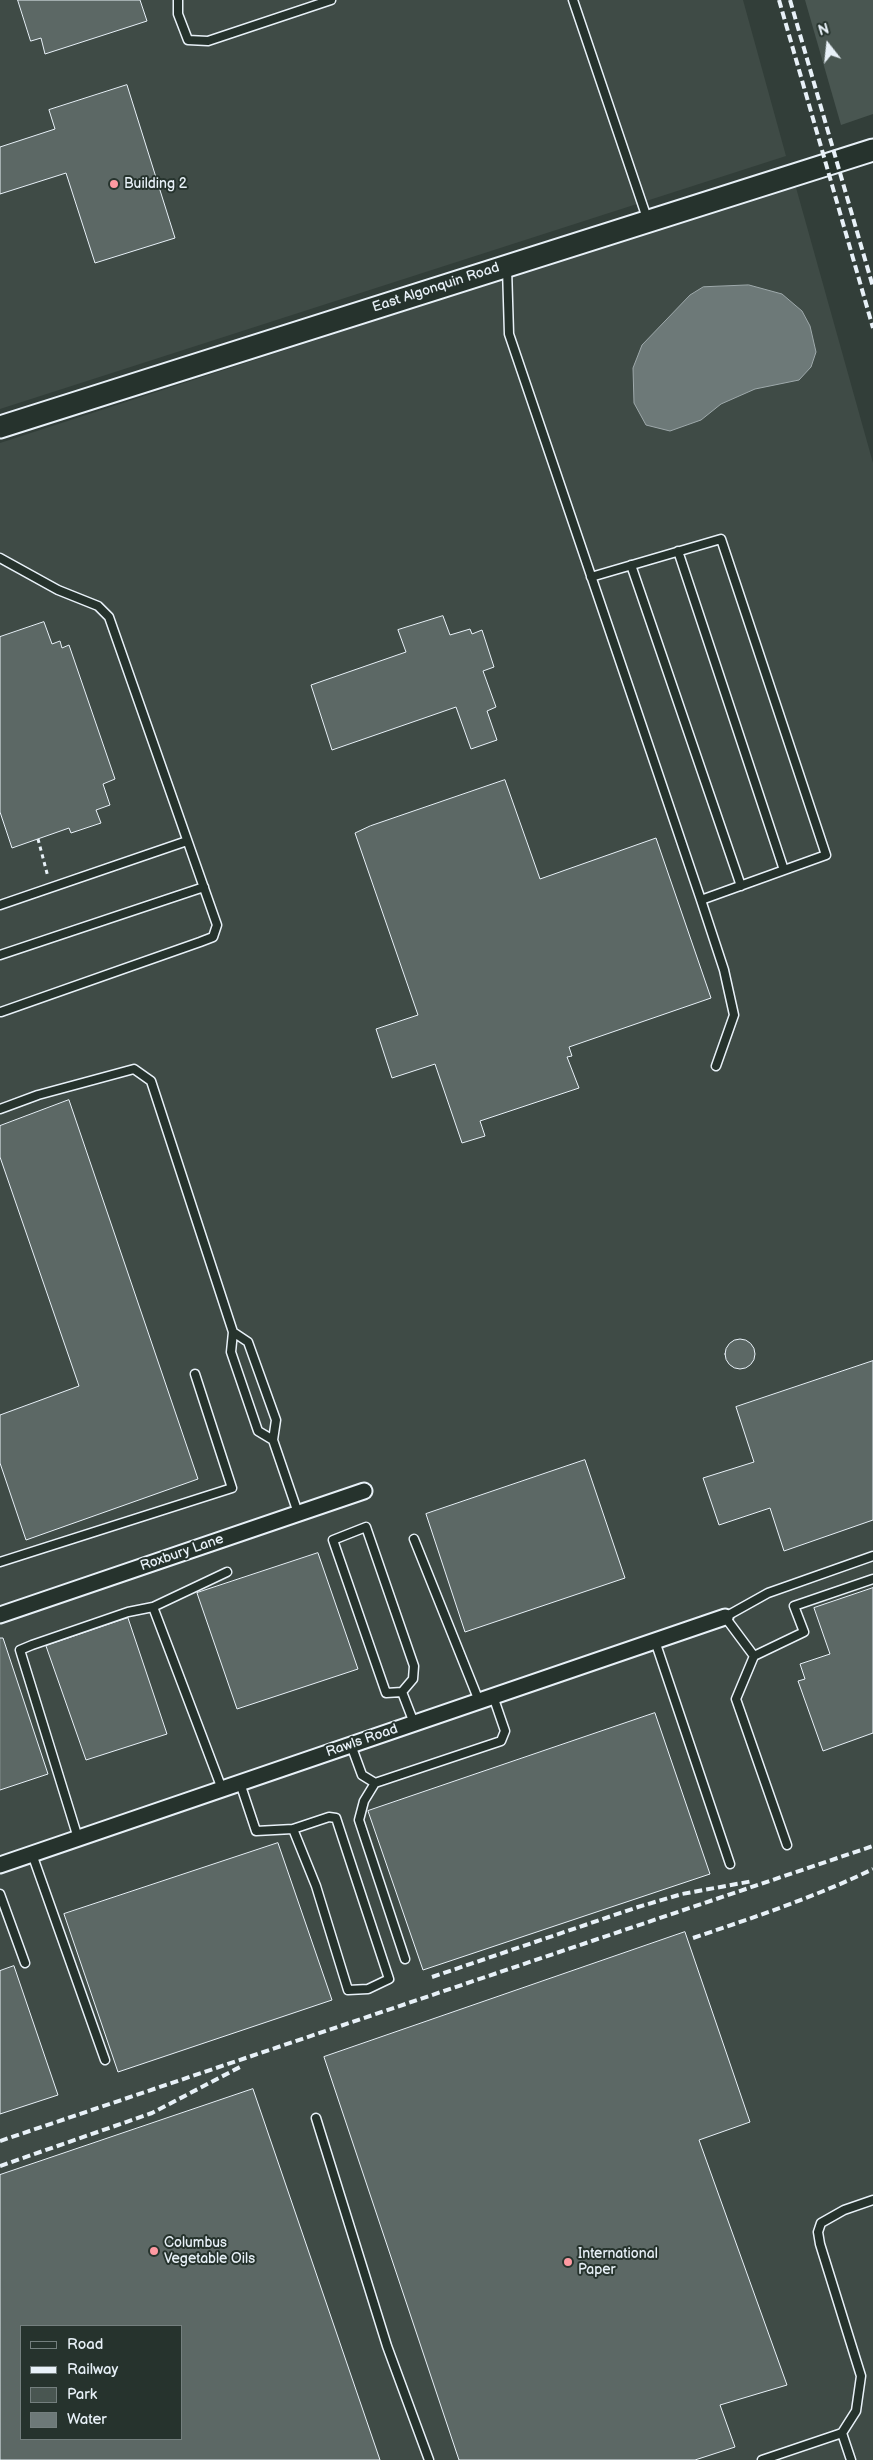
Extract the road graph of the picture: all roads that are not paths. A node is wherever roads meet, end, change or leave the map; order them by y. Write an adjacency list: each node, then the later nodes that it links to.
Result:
1 (178, 0): 2 (lane)
2 (331, 0)
3 (573, 0): 5 (lane)
4 (873, 150): 5 (main road, East Algonquin Road)
5 (648, 221): 6 (main road, East Algonquin Road)
6 (507, 266): 7 (main road, East Algonquin Road); 11 (lane)
7 (0, 427)
8 (678, 551): 10 (lane); 13 (lane); 13 (lane)
9 (0, 558): 12 (lane)
10 (630, 565): 11 (lane); 14 (lane)
11 (591, 577): 16 (lane)
12 (187, 841): 15 (lane); 17 (lane)
13 (784, 870): 14 (lane)
14 (741, 886): 16 (lane)
15 (204, 887): 18 (lane); 19 (lane)
16 (701, 900): 20 (lane)
17 (0, 905)
18 (0, 955)
19 (0, 1011)
20 (716, 1066)
21 (0, 1109): 22 (lane)
22 (233, 1332): 24 (lane); 24 (lane)
23 (195, 1374): 29 (lane)
24 (273, 1440): 26 (lane)
25 (364, 1491): 26 (street, Roxbury Lane)
26 (298, 1513): 33 (street, Roxbury Lane)
27 (414, 1539): 38 (lane)
28 (873, 1556): 34 (lane)
29 (0, 1562)
30 (227, 1572): 32 (lane)
31 (873, 1579): 36 (lane)
32 (153, 1607): 43 (lane); 45 (lane)
33 (0, 1616)
34 (725, 1617): 35 (street, Rawls Road); 36 (lane)
35 (655, 1641): 38 (street, Rawls Road); 48 (lane)
36 (754, 1656): 46 (lane)
37 (402, 1692): 37 (lane); 39 (lane)
38 (486, 1699): 39 (street, Rawls Road); 42 (lane)
39 (414, 1724): 40 (street, Rawls Road)
40 (351, 1745): 41 (street, Rawls Road); 42 (lane)
41 (240, 1783): 43 (street, Rawls Road); 44 (lane)
42 (375, 1783): 51 (lane)
43 (222, 1789): 45 (street, Rawls Road)
44 (294, 1829): 44 (lane)
45 (78, 1838): 47 (street, Rawls Road)
46 (787, 1845)
47 (32, 1854): 49 (street, Rawls Road); 53 (lane)
48 (730, 1864)
49 (0, 1865)
50 (0, 1894): 52 (lane)
51 (405, 1959)
52 (25, 1963)
53 (105, 2060)
54 (316, 2118): 57 (lane)
55 (873, 2200): 56 (lane)
56 (842, 2433): 58 (lane); 59 (lane)
57 (429, 2460)
58 (762, 2460)
59 (851, 2460)

